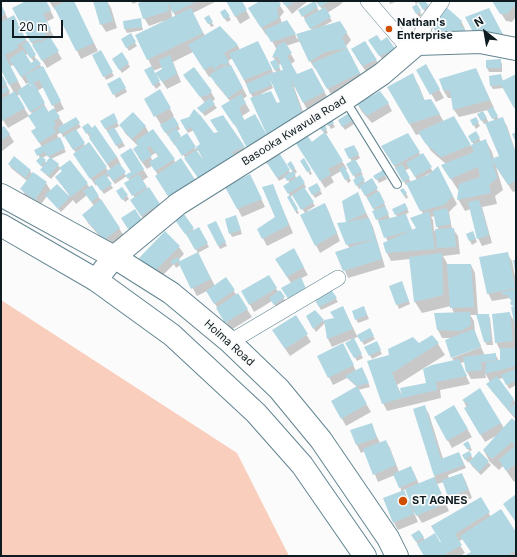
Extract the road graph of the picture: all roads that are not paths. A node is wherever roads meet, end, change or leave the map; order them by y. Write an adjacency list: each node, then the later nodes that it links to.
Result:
1 (368, 1): 3 (street)
2 (442, 1): 3 (street)
3 (413, 47): 4 (main road); 5 (main road, Basooka Kwavula Road)
4 (516, 49)
5 (345, 99): 6 (lane); 9 (main road, Basooka Kwavula Road)
6 (397, 184)
7 (1, 195): 9 (main road, Hoima Road)
8 (1, 225): 11 (main road)
9 (114, 257): 11 (main road, Basooka Kwavula Road); 12 (main road, Hoima Road)
10 (338, 278): 12 (street)
11 (96, 280): 13 (main road)
12 (230, 342): 14 (main road, Hoima Road)
13 (365, 556)
14 (398, 556)

